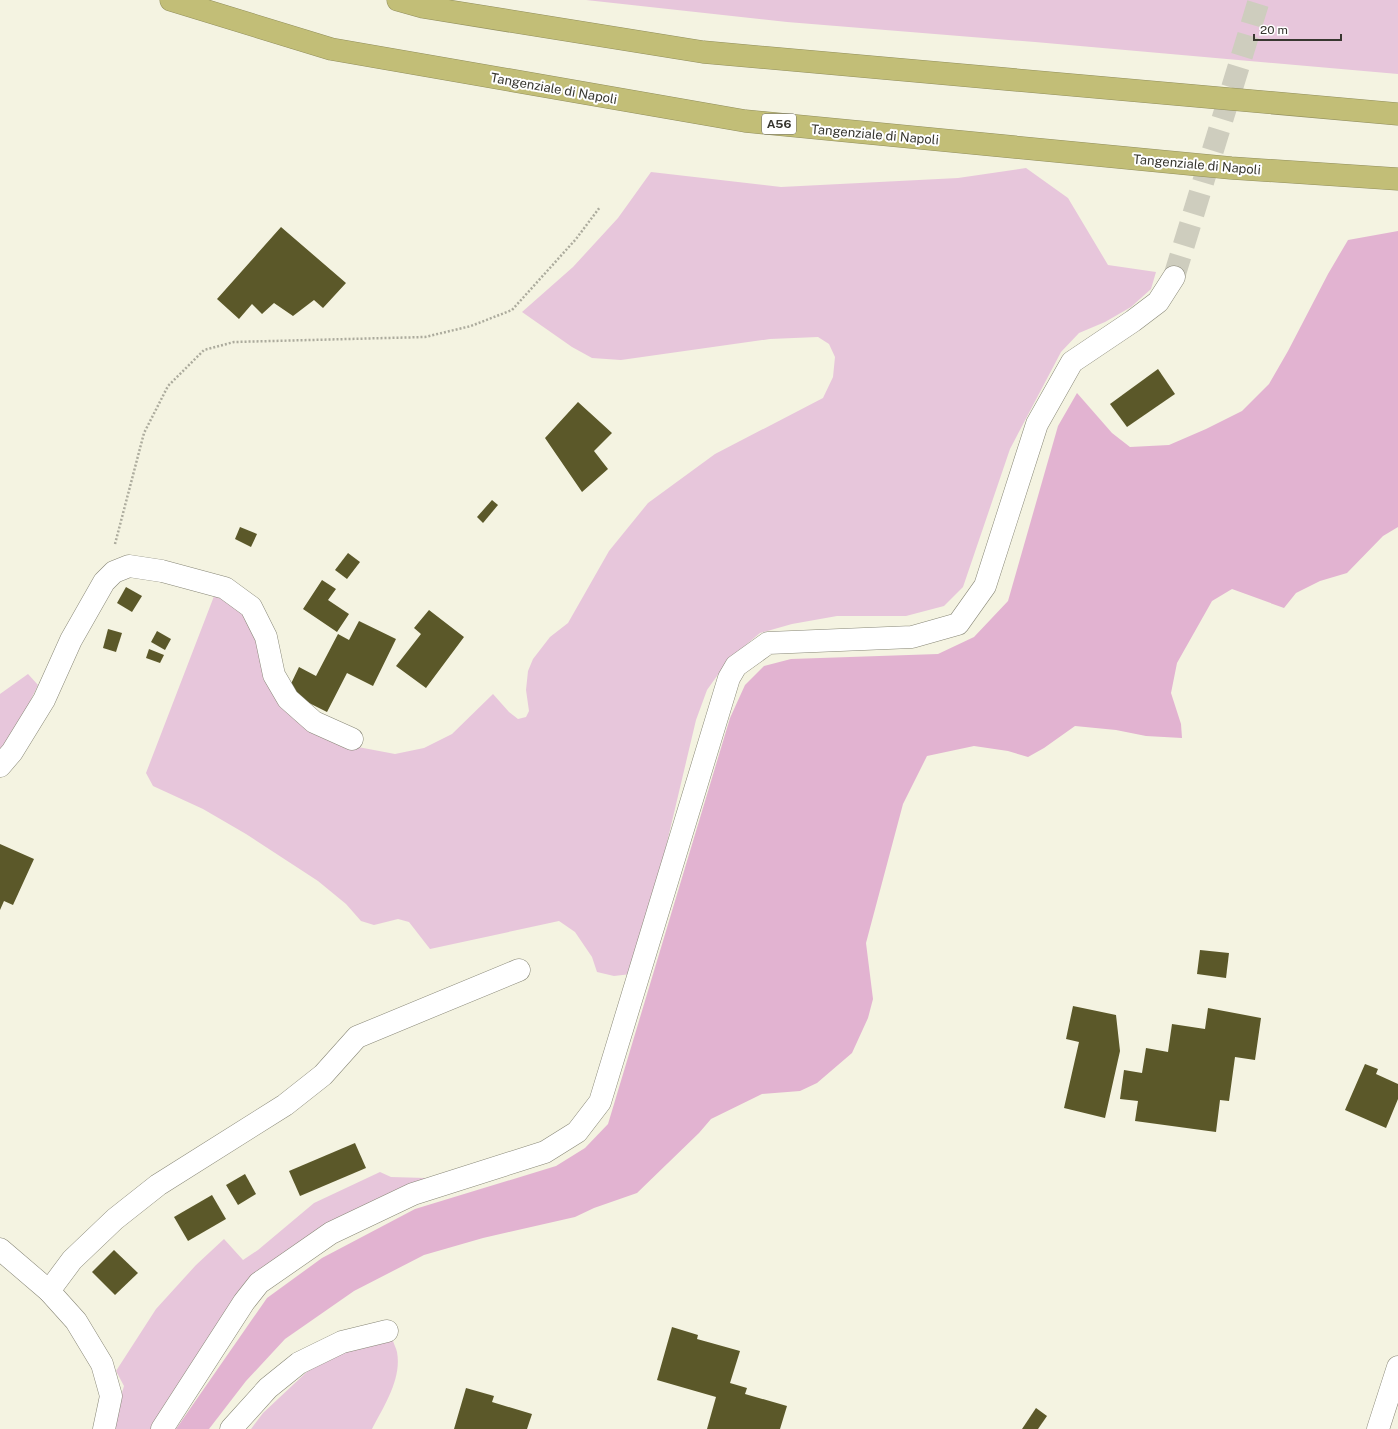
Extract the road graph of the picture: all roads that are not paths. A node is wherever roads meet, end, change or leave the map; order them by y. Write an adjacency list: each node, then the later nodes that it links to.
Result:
1 (171, 0): 4 (highway, Tangenziale di Napoli / A56)
2 (398, 0): 3 (highway)
3 (1398, 114)
4 (1398, 179)
5 (1174, 277): 14 (street)
6 (352, 739): 7 (street)
7 (0, 766)
8 (519, 970): 10 (street)
9 (0, 1249): 10 (street)
10 (49, 1291): 13 (street)
11 (387, 1330): 15 (street)
12 (1398, 1367): 16 (street)
13 (104, 1429)
14 (162, 1429)
15 (231, 1429)
16 (1378, 1429)

